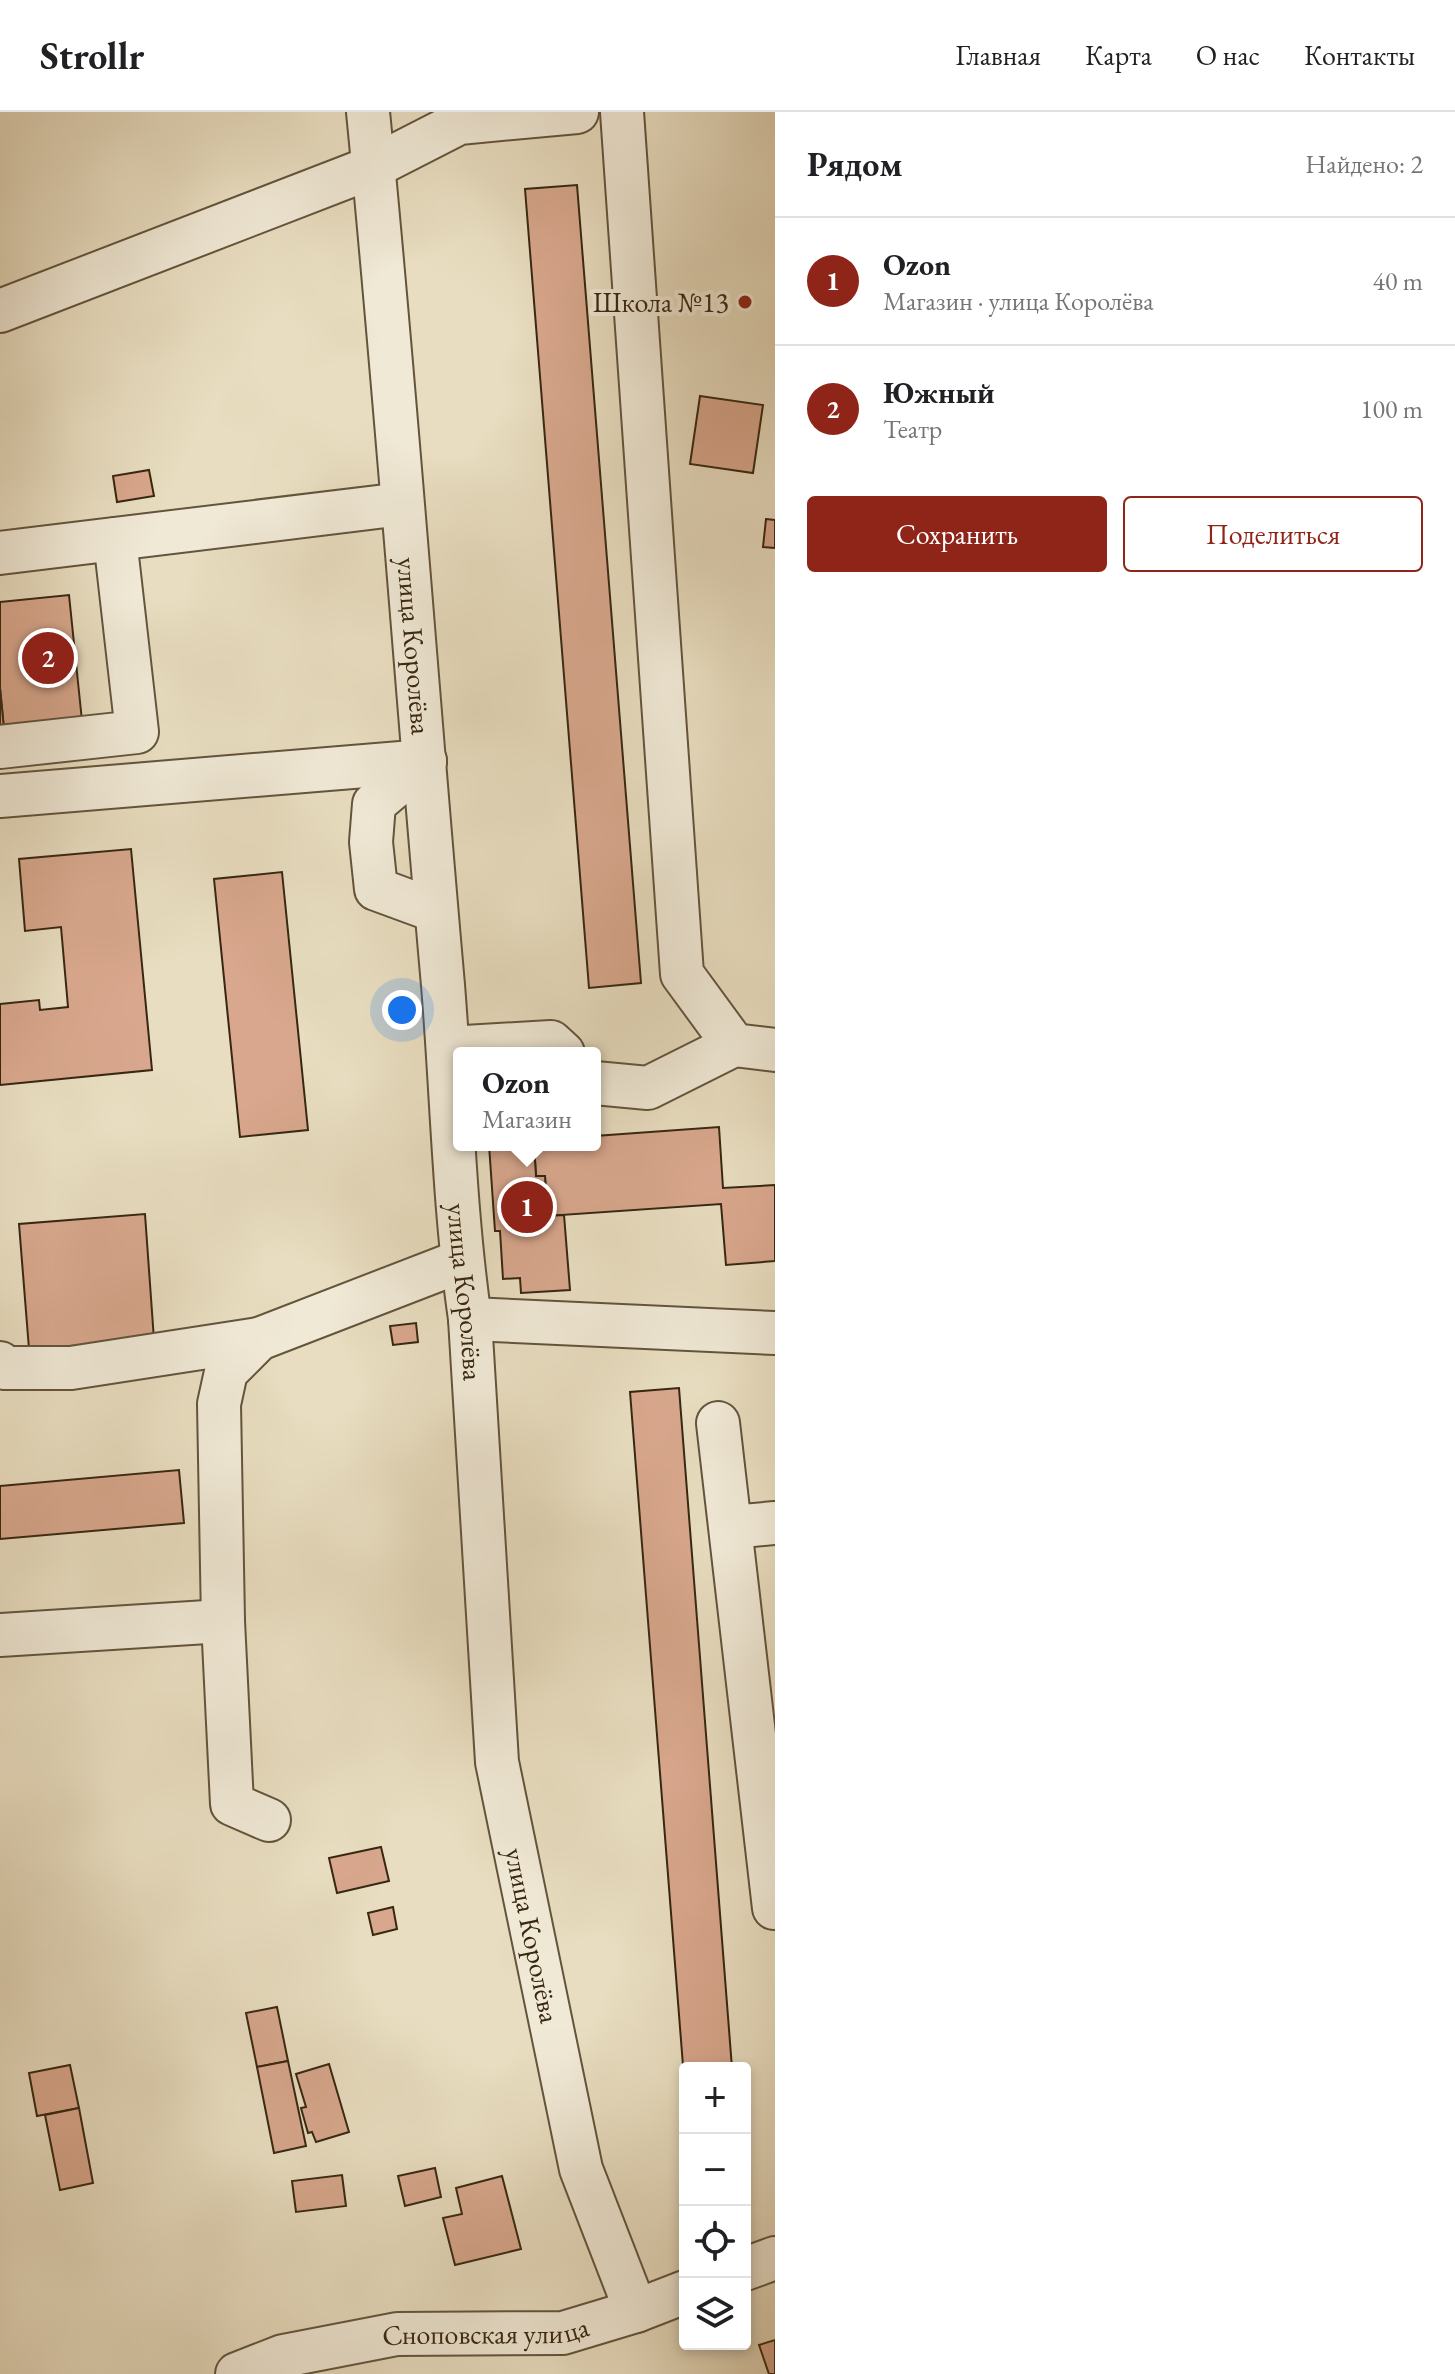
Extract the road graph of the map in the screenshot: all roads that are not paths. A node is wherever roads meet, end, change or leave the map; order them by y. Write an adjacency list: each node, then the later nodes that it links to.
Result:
1 (368, 112): 4 (street, улица Королёва)
2 (577, 112): 4 (street)
3 (622, 112): 13 (street)
4 (373, 167): 5 (street); 6 (street, улица Королёва)
5 (0, 311)
6 (402, 504): 7 (street); 10 (street, улица Королёва)
7 (115, 539): 8 (street); 9 (street)
8 (0, 553)
9 (0, 747)
10 (425, 761): 11 (street); 12 (street, улица Королёва); 12 (street)
11 (0, 796)
12 (436, 911): 16 (street, улица Королёва)
13 (734, 1045): 18 (street); 19 (street)
14 (465, 1047): 15 (street)
15 (556, 1047)
16 (448, 1048): 17 (street); 20 (street, улица Королёва)
17 (453, 1048)
18 (775, 1050)
19 (601, 1084)
20 (453, 1130)
21 (454, 1151): 22 (street, улица Королёва)
22 (461, 1261): 23 (street, улица Королёва); 25 (street)
23 (470, 1319): 24 (street); 37 (street, улица Королёва)
24 (775, 1333)
25 (259, 1339): 26 (street); 30 (street)
26 (0, 1363)
27 (718, 1423): 29 (street)
28 (775, 1523): 29 (street)
29 (732, 1527): 33 (street)
30 (223, 1621): 31 (street); 32 (street)
31 (0, 1635)
32 (269, 1820)
33 (775, 1914)
34 (775, 2258): 35 (street)
35 (751, 2267)
36 (679, 2294): 37 (street, Сноповская улица)
37 (636, 2311): 38 (street, Сноповская улица)
38 (237, 2374)

